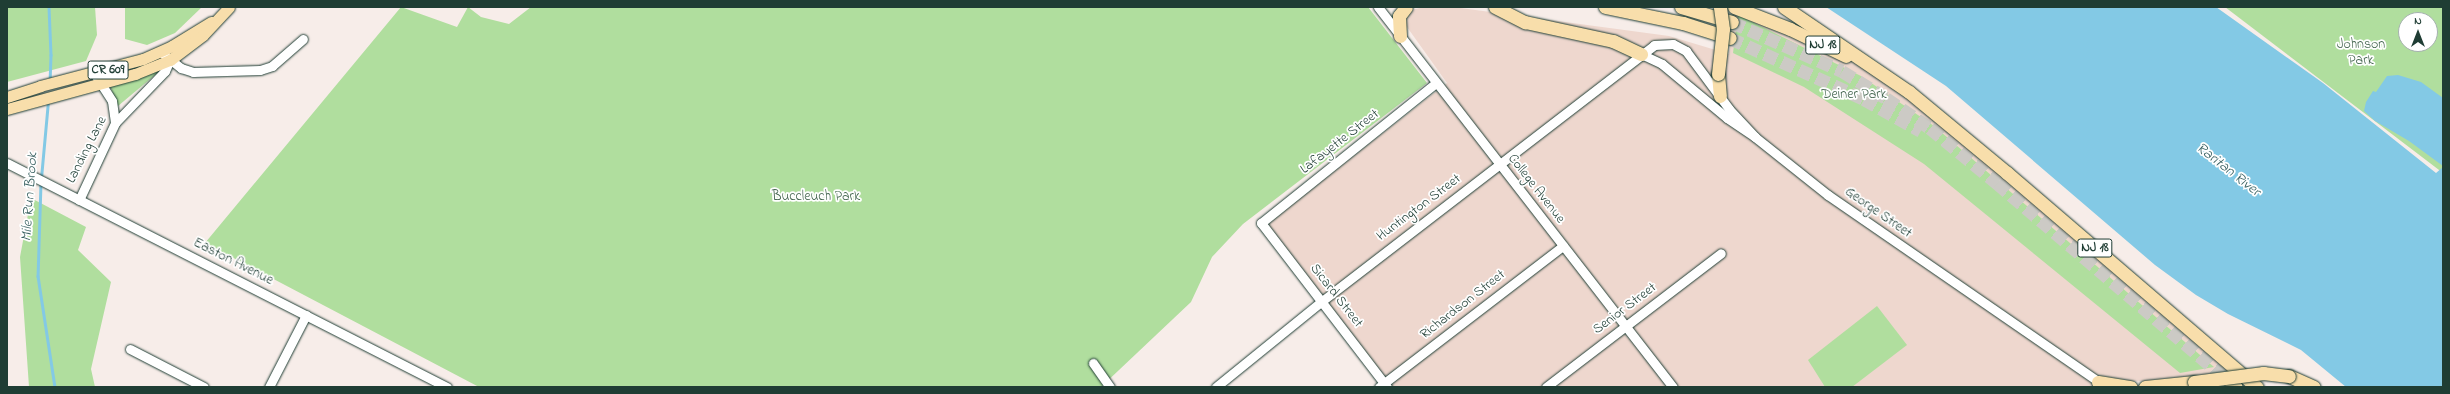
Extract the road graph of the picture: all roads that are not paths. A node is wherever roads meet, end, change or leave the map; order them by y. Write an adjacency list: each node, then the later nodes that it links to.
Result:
1 (228, 7): 10 (main road, Landing Lane / CR 609)
2 (1378, 7): 12 (street, College Avenue)
3 (1406, 7): 12 (highway)
4 (1494, 7): 16 (highway)
5 (1606, 7): 13 (highway)
6 (1681, 7): 11 (highway)
7 (1720, 7): 22 (highway, bridge)
8 (1734, 7): 21 (highway, NJ 18)
9 (1784, 7): 21 (highway)
10 (214, 20): 15 (main road, Landing Lane / CR 609); 17 (main road, Landing Lane)
11 (1732, 22)
12 (1400, 36): 20 (street, College Avenue)
13 (1730, 38)
14 (303, 39): 17 (street)
15 (161, 52): 17 (street); 18 (main road, Landing Lane / CR 609)
16 (1641, 54): 22 (street, Huntington Street); 26 (street, George Street); 28 (street, Huntington Street)
17 (170, 60): 19 (main road, Landing Lane); 25 (street, Landing Lane)
18 (94, 73): 19 (street); 23 (main road, Landing Lane / CR 609)
19 (101, 83): 24 (main road, Landing Lane); 25 (street)
20 (1436, 83): 28 (street, College Avenue); 30 (street, Lafayette Street)
21 (1908, 92): 50 (highway, NJ 18)
22 (1720, 96): 26 (street, Huntington Street)
23 (7, 97)
24 (7, 109)
25 (115, 123): 29 (street, Landing Lane)
26 (1755, 137): 38 (street, George Street)
27 (7, 163): 29 (street, Easton Avenue)
28 (1500, 164): 31 (street, College Avenue); 33 (street, Huntington Street)
29 (79, 200): 34 (street, Easton Avenue)
30 (1261, 223): 33 (street, Sicard Street)
31 (1563, 246): 35 (street, College Avenue); 40 (street, Richardson Street)
32 (1721, 252): 35 (street, Senior Street)
33 (1322, 301): 40 (street, Sicard Street); 45 (street, Huntington Street)
34 (306, 315): 42 (street); 43 (street, Easton Avenue)
35 (1626, 326): 46 (street, Senior Street); 47 (street, College Avenue)
36 (130, 349): 41 (street)
37 (1093, 364): 44 (street)
38 (2102, 384): 48 (highway)
39 (2188, 384): 49 (highway); 51 (highway, bridge)
40 (1384, 386)
41 (204, 387)
42 (269, 387)
43 (447, 387)
44 (1110, 387)
45 (1216, 387)
46 (1546, 387)
47 (1673, 387)
48 (2131, 387)
49 (2145, 387)
50 (2257, 387)
51 (2314, 387)

